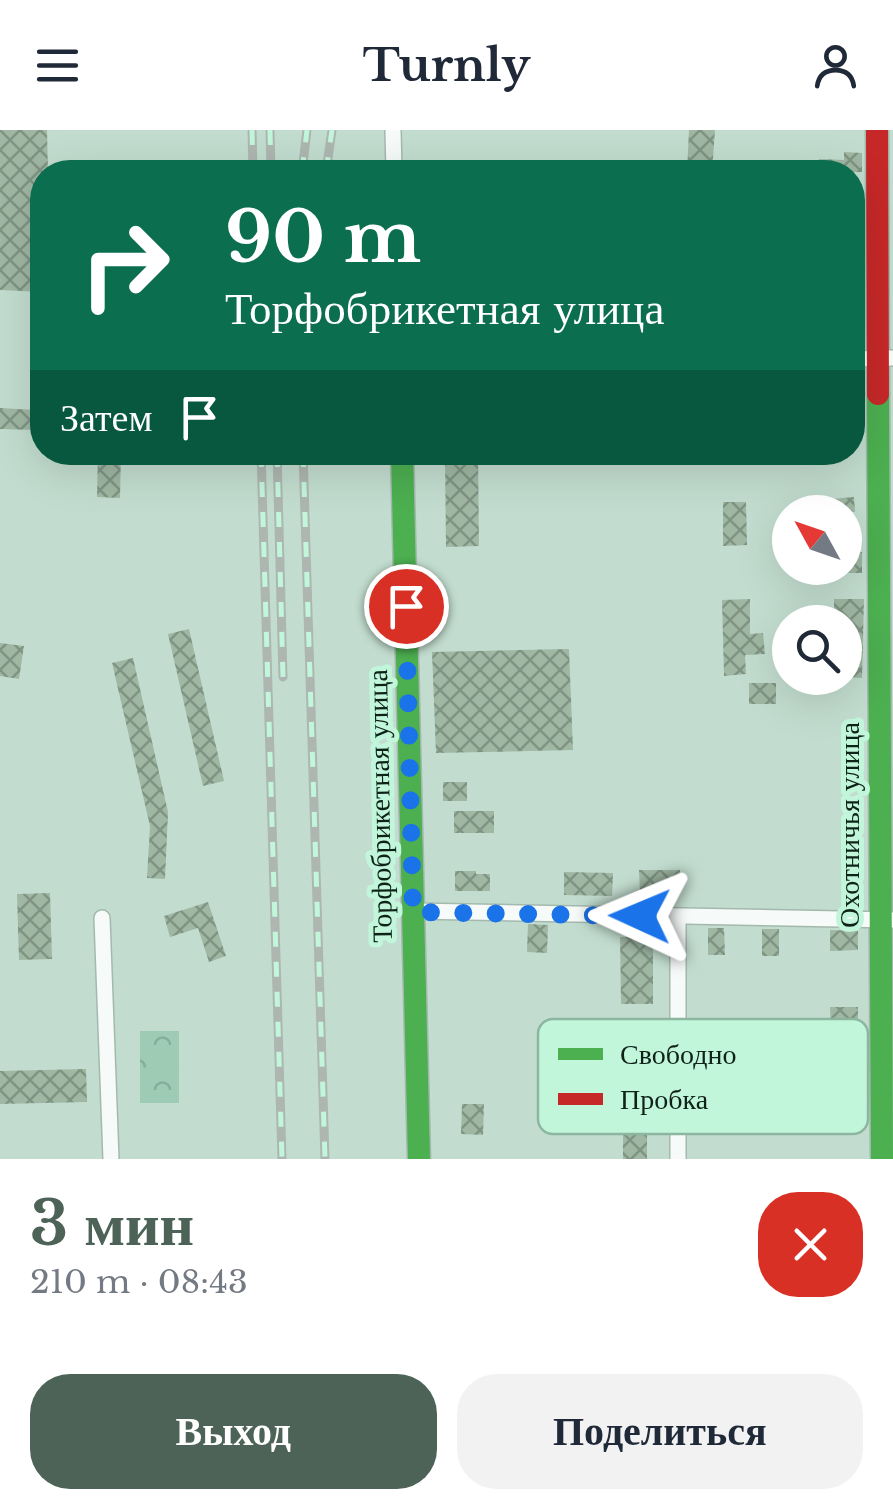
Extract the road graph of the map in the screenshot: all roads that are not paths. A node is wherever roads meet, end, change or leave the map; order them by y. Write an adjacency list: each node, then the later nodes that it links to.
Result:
1 (393, 130): 3 (street)
2 (877, 130): 4 (street, Охотничья улица)
3 (394, 160)
4 (885, 358): 9 (street, Охотничья улица)
5 (402, 465): 6 (street, Торфобрикетная улица)
6 (413, 912): 7 (street); 12 (street, Торфобрикетная улица)
7 (678, 917): 9 (street); 10 (street)
8 (102, 918): 11 (street)
9 (886, 920): 13 (street, Охотничья улица)
10 (678, 1019)
11 (111, 1159)
12 (419, 1159)
13 (882, 1159)

